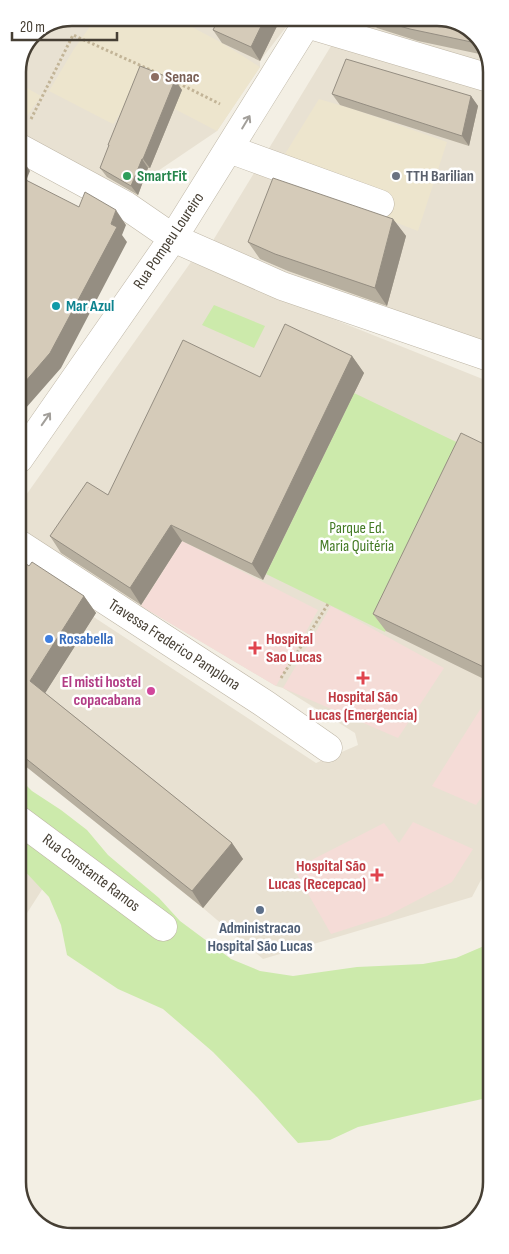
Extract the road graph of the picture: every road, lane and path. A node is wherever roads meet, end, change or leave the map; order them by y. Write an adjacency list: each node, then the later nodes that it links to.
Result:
1 (305, 26): 6 (street, Rua Pompeu Loureiro)
2 (324, 26): 4 (street)
3 (162, 76): 7 (path)
4 (483, 76)
5 (170, 79): 6 (path)
6 (248, 118): 8 (street, Rua Pompeu Loureiro, one-way to 6)
7 (26, 119)
8 (229, 149): 10 (street); 11 (street, Rua Pompeu Loureiro)
9 (26, 151): 11 (street)
10 (380, 204)
11 (173, 238): 12 (street); 13 (street, Rua Pompeu Loureiro, one-way to 11)
12 (483, 355)
13 (26, 448)
14 (26, 549): 16 (street, Travessa Frederico Pamplona)
15 (328, 604): 16 (path)
16 (265, 704): 17 (street, Travessa Frederico Pamplona)
17 (328, 748)
18 (26, 825): 19 (street, Rua Constante Ramos)
19 (163, 927)

